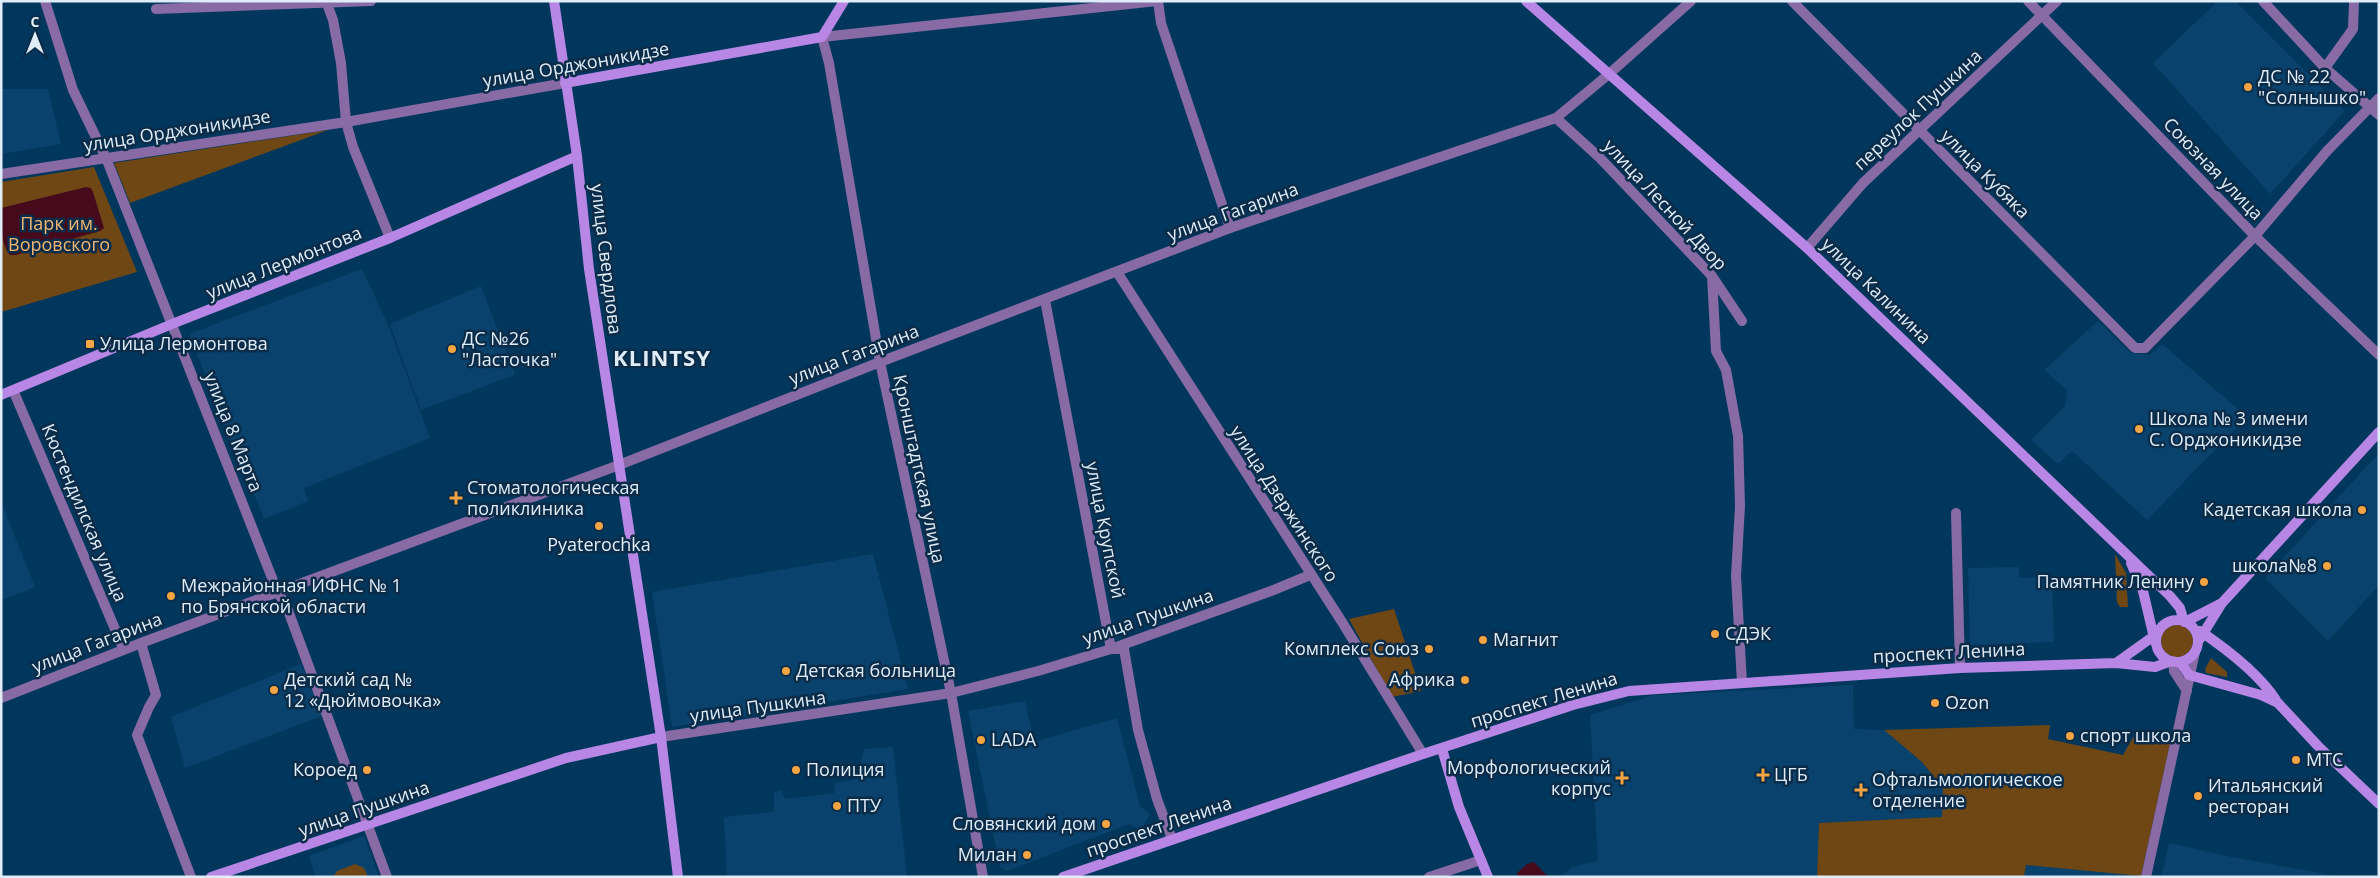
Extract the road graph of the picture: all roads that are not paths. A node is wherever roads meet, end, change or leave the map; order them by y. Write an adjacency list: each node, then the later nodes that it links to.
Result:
1 (45, 1): 27 (street, улица 8 Марта)
2 (371, 1): 13 (street)
3 (554, 1): 19 (main road, улица Свердлова)
4 (844, 1): 16 (main road)
5 (1158, 1): 16 (street, улица Орджоникидзе); 29 (street)
6 (1526, 1): 18 (main road, улица Калинина)
7 (1691, 1): 18 (street, улица Гагарина)
8 (1792, 1): 25 (street, улица Кубяка)
9 (2028, 1): 15 (street, Союзная улица)
10 (2057, 1): 15 (street, переулок Пушкина)
11 (2263, 1): 17 (street)
12 (2354, 1): 17 (street)
13 (326, 3): 14 (street); 24 (street)
14 (156, 9)
15 (2042, 16): 25 (street, переулок Пушкина); 30 (street, Союзная улица)
16 (822, 37): 19 (main road, улица Орджоникидзе); 39 (street, Кронштадтская улица)
17 (2325, 68): 21 (street)
18 (1609, 74): 23 (street, улица Гагарина); 32 (main road, улица Калинина)
19 (565, 83): 24 (street, улица Орджоникидзе); 26 (main road, улица Свердлова)
20 (2379, 98): 21 (street)
21 (2371, 107): 22 (street); 30 (street)
22 (2379, 115)
23 (1556, 118): 29 (street, улица Гагарина); 34 (street, улица Лесной Двор)
24 (346, 122): 27 (street, улица Орджоникидзе); 31 (street)
25 (1920, 132): 30 (street, улица Кубяка); 32 (street, переулок Пушкина)
26 (577, 156): 31 (main road, улица Лермонтова); 43 (main road, улица Свердлова)
27 (106, 158): 28 (street, улица Орджоникидзе); 37 (street, улица 8 Марта)
28 (1, 174)
29 (1230, 228): 33 (street, улица Гагарина)
30 (2255, 236): 38 (street, Союзная улица)
31 (390, 238): 37 (main road, улица Лермонтова)
32 (1807, 248): 45 (main road, улица Калинина)
33 (1116, 272): 35 (street, улица Гагарина); 46 (street, улица Дзержинского)
34 (1712, 276): 36 (street, улица Лесной Двор); 59 (street)
35 (1045, 300): 39 (street, улица Гагарина); 53 (street, улица Крупской)
36 (1742, 322)
37 (172, 324): 40 (main road, улица Лермонтова); 47 (street, улица 8 Марта)
38 (2379, 355)
39 (880, 362): 43 (street, улица Гагарина); 61 (street, Кронштадтская улица)
40 (13, 390): 41 (main road, улица Лермонтова); 54 (street, Кюстендилская улица)
41 (1, 396)
42 (2379, 432): 48 (main road)
43 (619, 465): 47 (street, улица Гагарина); 64 (main road, улица Свердлова)
44 (1956, 514): 57 (street)
45 (2125, 554): 49 (main road, улица Калинина); 50 (main road)
46 (1310, 574): 53 (street, улица Пушкина); 66 (street, улица Дзержинского)
47 (278, 593): 51 (street, улица Гагарина); 68 (street, улица 8 Марта)
48 (2222, 603): 49 (main road); 52 (main road)
49 (2185, 622): 50 (main road); 52 (main road)
50 (2156, 638): 55 (main road); 56 (main road)
51 (141, 643): 54 (street, улица Гагарина); 71 (street)
52 (2199, 643): 55 (main road); 58 (street); 63 (main road)
53 (1112, 649): 61 (street, улица Пушкина); 69 (street)
54 (124, 650): 62 (street, улица Гагарина)
55 (2175, 661): 56 (main road, проспект Ленина); 58 (main road); 60 (street)
56 (2116, 663): 57 (main road, проспект Ленина)
57 (1960, 668): 59 (main road, проспект Ленина)
58 (2191, 676): 60 (street); 63 (main road)
59 (1742, 683): 65 (main road, проспект Ленина)
60 (2187, 691): 79 (street)
61 (951, 693): 64 (street, улица Пушкина); 75 (street, Кронштадтская улица)
62 (1, 698)
63 (2278, 703): 67 (main road)
64 (661, 737): 68 (main road, улица Пушкина); 74 (main road, улица Свердлова)
65 (1442, 749): 66 (main road, проспект Ленина); 70 (main road)
66 (1424, 754): 69 (main road, проспект Ленина)
67 (2377, 801)
68 (367, 826): 72 (main road, улица Пушкина); 73 (street, улица 8 Марта)
69 (1172, 839): 76 (main road, проспект Ленина)
70 (1481, 860): 77 (street); 78 (main road)
71 (192, 877)
72 (211, 877)
73 (387, 877)
74 (678, 877)
75 (983, 877)
76 (1063, 877)
77 (1429, 877)
78 (1488, 877)
79 (2146, 877)

